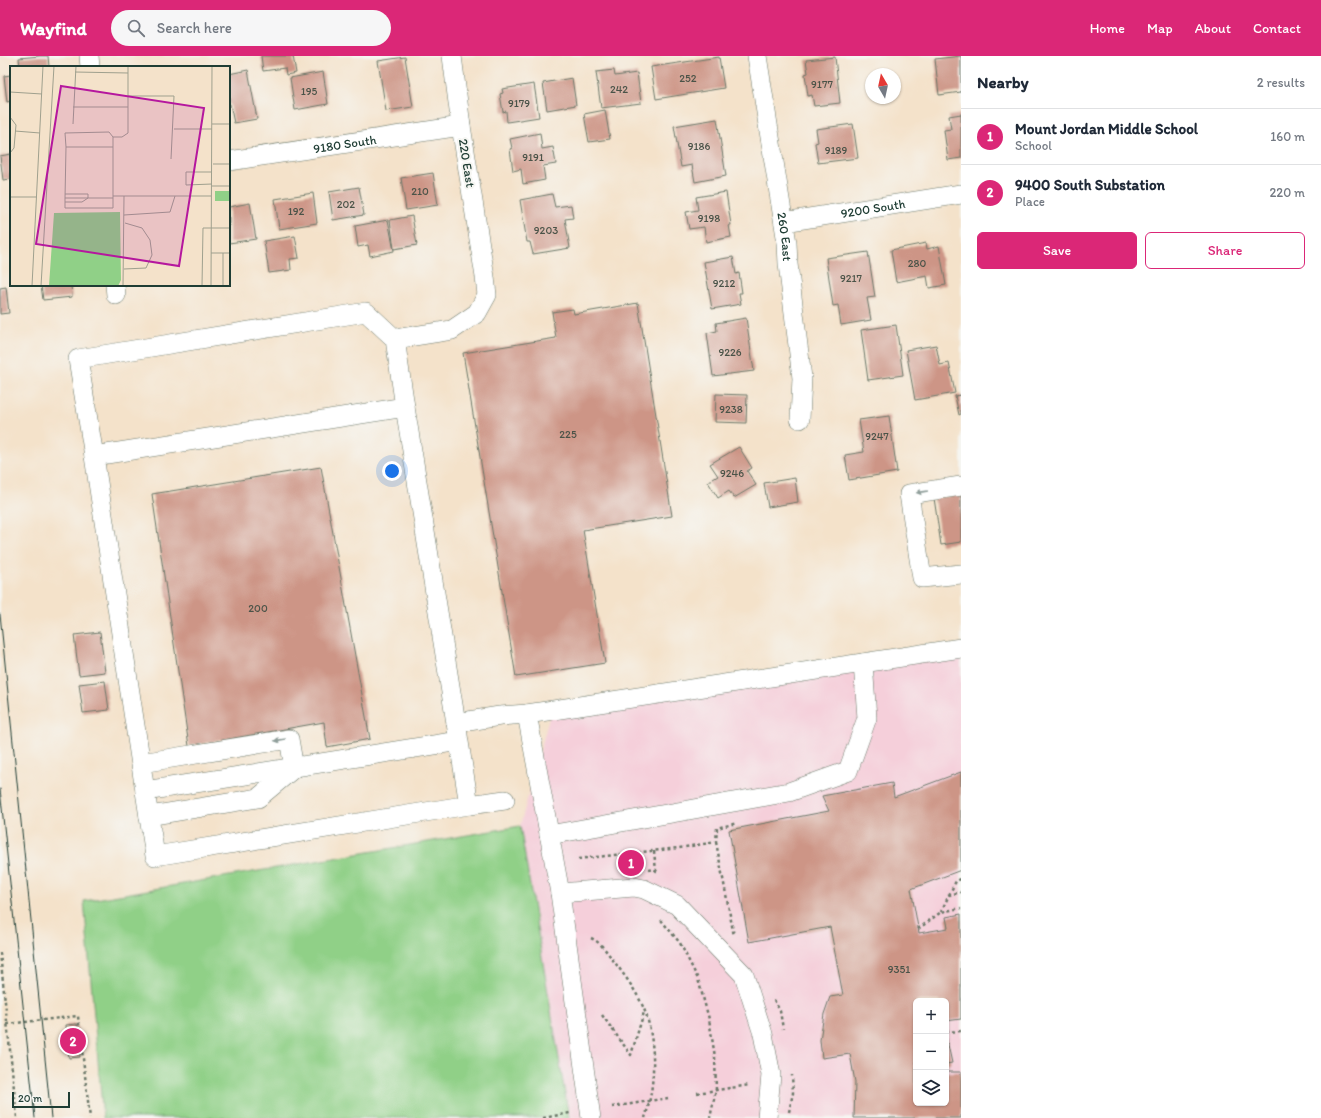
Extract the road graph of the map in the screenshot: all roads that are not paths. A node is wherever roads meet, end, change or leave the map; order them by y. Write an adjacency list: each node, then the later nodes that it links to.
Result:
1 (89, 56): 4 (street)
2 (452, 56): 5 (street, 220 East)
3 (757, 56): 8 (street, 260 East)
4 (90, 66)
5 (461, 126): 6 (street, 9180 South); 9 (street, 220 East)
6 (230, 161)
7 (961, 194): 8 (street, 9200 South)
8 (784, 222): 11 (street, 260 East)
9 (395, 339): 10 (street); 12 (street)
10 (405, 407): 12 (street); 18 (street)
11 (800, 419)
12 (94, 456): 19 (street)
13 (961, 486): 14 (street, one-way to 14)
14 (961, 574)
15 (961, 648): 16 (street)
16 (863, 663): 17 (street); 25 (street)
17 (527, 714): 18 (street); 25 (street)
18 (457, 732): 20 (street); 23 (street)
19 (141, 763): 20 (street, one-way to 19); 21 (street)
20 (294, 768): 21 (street); 24 (street)
21 (145, 791): 24 (street)
22 (505, 800): 23 (street)
23 (469, 806): 24 (street)
24 (149, 816)
25 (549, 835): 26 (street)
26 (560, 893): 27 (street); 28 (street)
27 (590, 1118)
28 (767, 1118)

